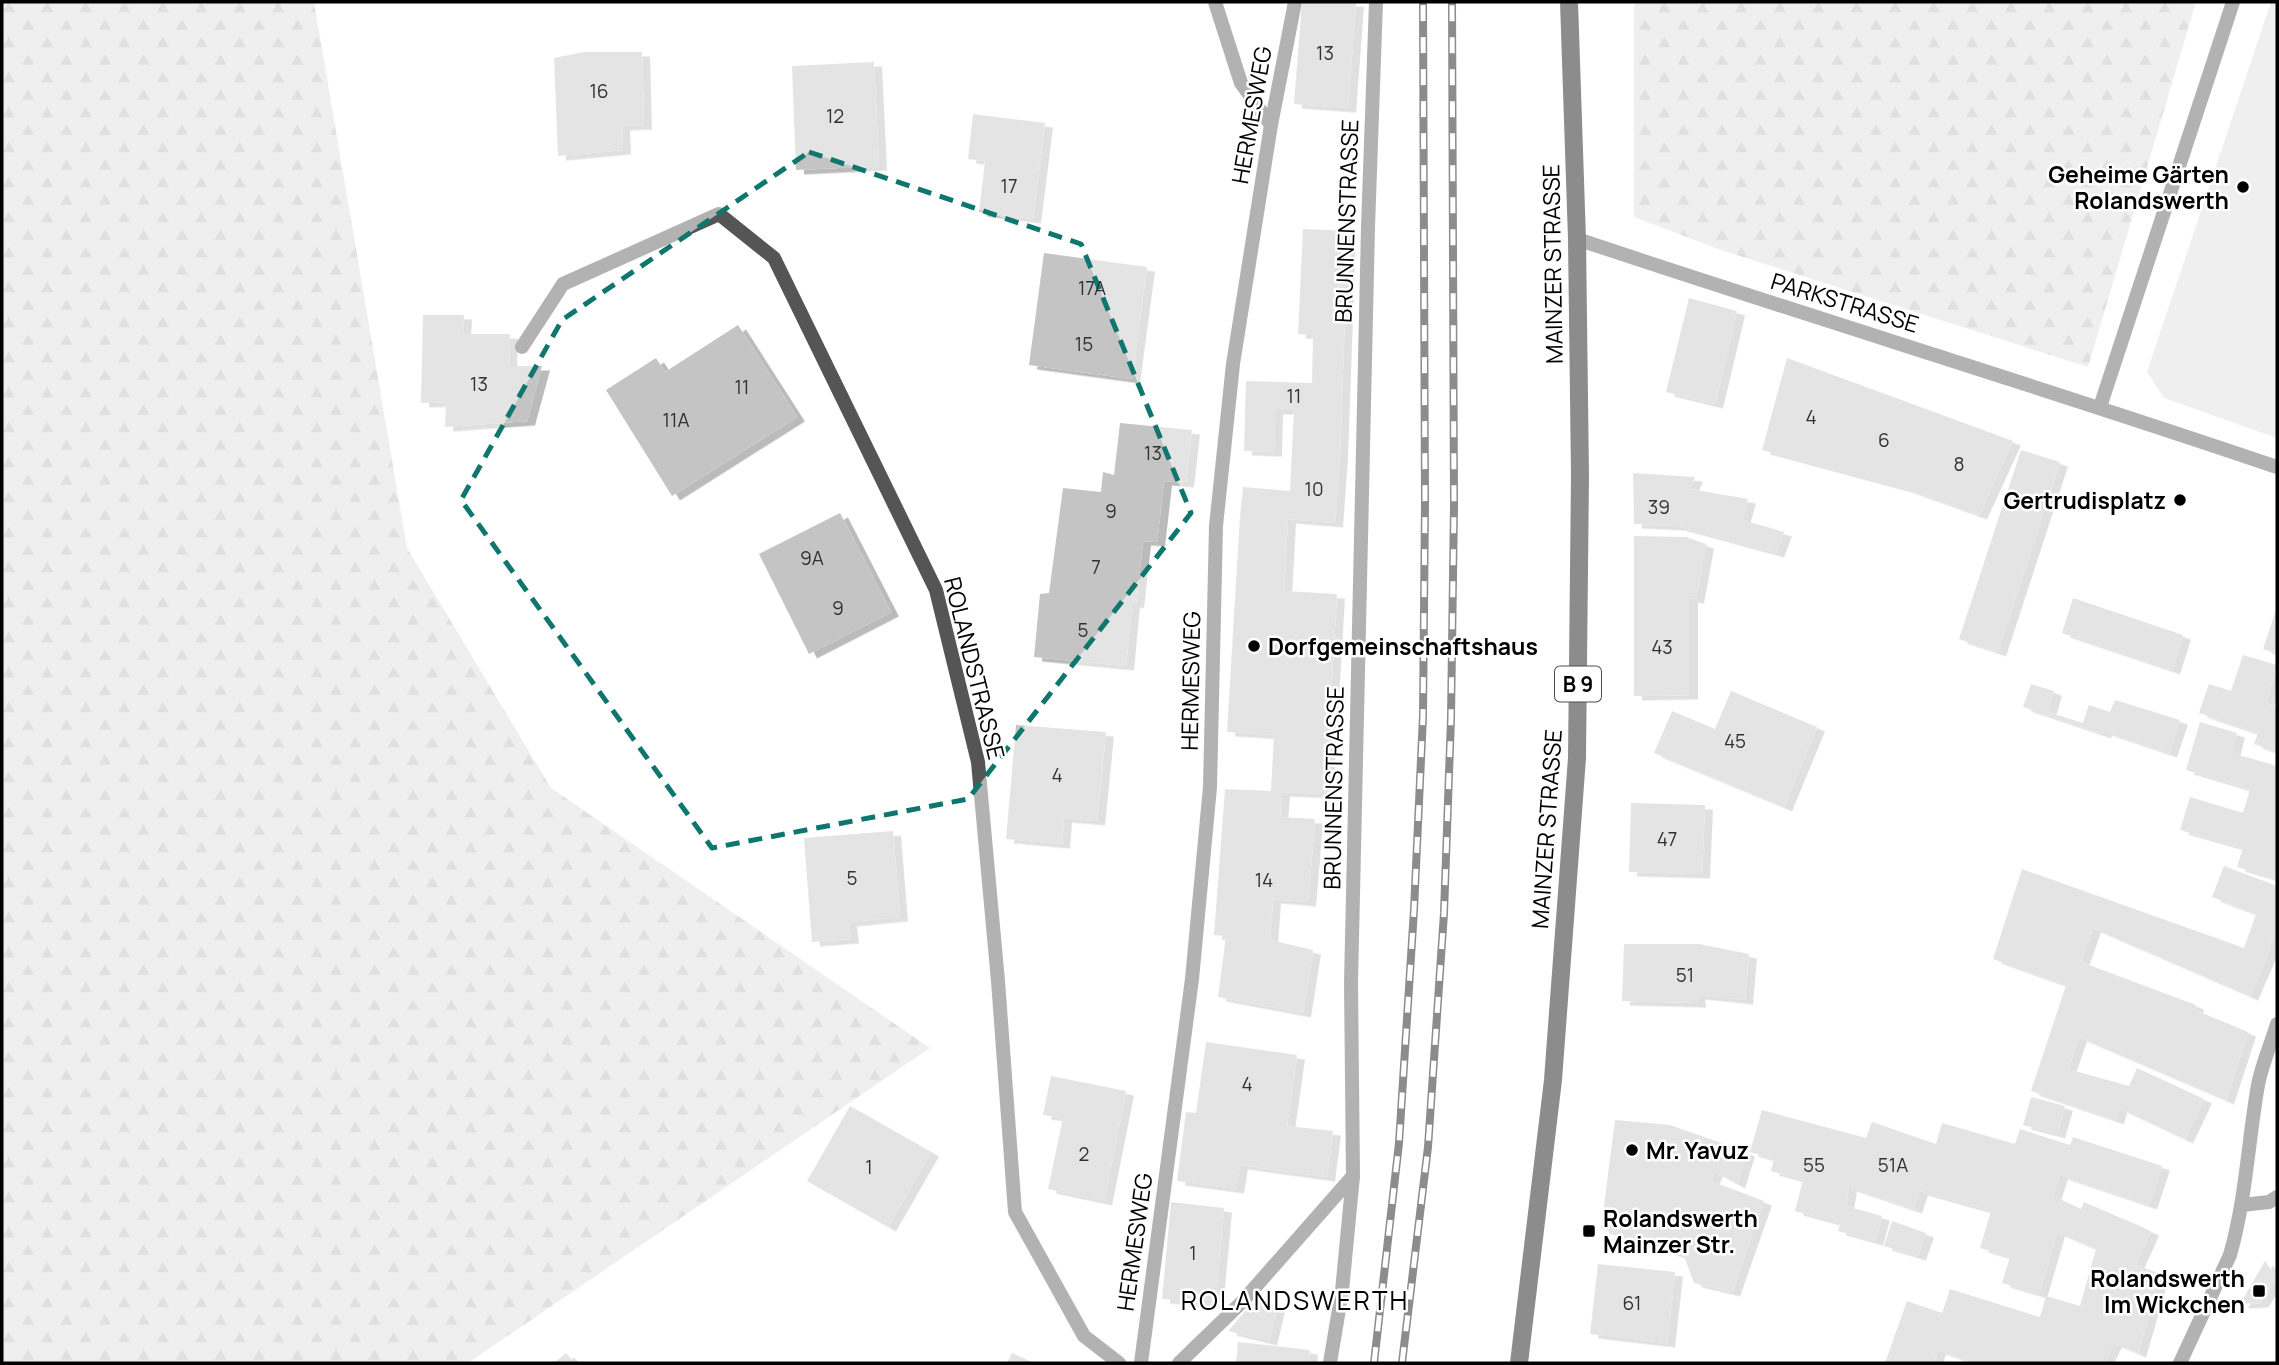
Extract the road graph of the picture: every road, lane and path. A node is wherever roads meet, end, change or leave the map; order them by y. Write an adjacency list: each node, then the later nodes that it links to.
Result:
1 (1215, 2): 6 (street)
2 (1295, 2): 6 (street, HERMESWEG)
3 (1376, 2): 12 (street, BRUNNENSTRASSE)
4 (1569, 2): 7 (main road, MAINZER STRASSE / B 9)
5 (2233, 2): 9 (street)
6 (1271, 125): 16 (street, HERMESWEG)
7 (1577, 239): 9 (street, PARKSTRASSE); 19 (main road, MAINZER STRASSE / B 9)
8 (522, 347): 15 (street, ROLANDSTRASSE)
9 (2101, 407): 10 (street, PARKSTRASSE)
10 (2277, 467)
11 (2277, 1024): 14 (street)
12 (1353, 1176): 17 (street); 18 (street, BRUNNENSTRASSE)
13 (2277, 1197): 14 (street)
14 (2242, 1205): 20 (street)
15 (1119, 1363)
16 (1141, 1363)
17 (1179, 1363)
18 (1330, 1363)
19 (1519, 1363)
20 (2180, 1363)

